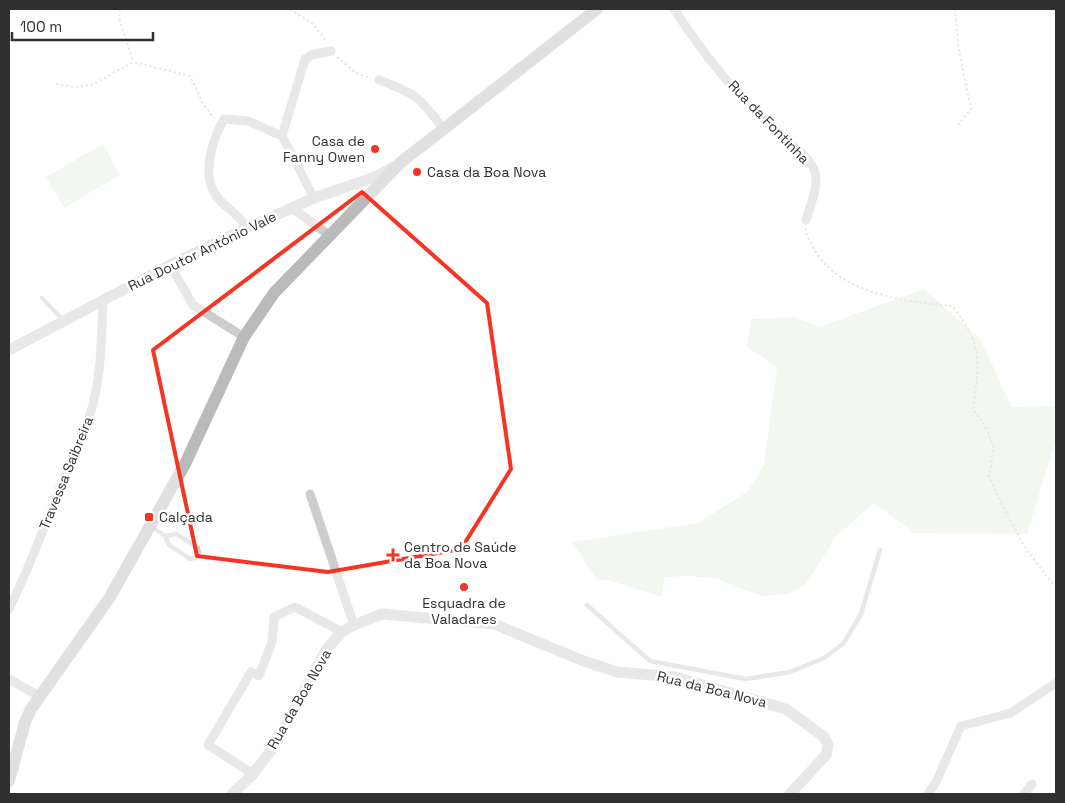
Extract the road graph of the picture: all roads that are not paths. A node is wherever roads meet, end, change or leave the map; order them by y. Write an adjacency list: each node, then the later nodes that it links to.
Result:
1 (597, 9): 5 (main road)
2 (674, 9): 10 (street, Rua da Fontinha)
3 (331, 51): 6 (street)
4 (379, 80): 5 (street)
5 (443, 128): 7 (main road)
6 (282, 136): 8 (street); 11 (street)
7 (400, 163): 8 (street, Rua Doutor António Vale); 12 (main road)
8 (314, 198): 9 (street, Rua Doutor António Vale)
9 (292, 208): 11 (street, Rua Doutor António Vale); 12 (street)
10 (806, 220)
11 (246, 228): 13 (street, Rua Doutor António Vale)
12 (328, 235): 17 (main road)
13 (170, 265): 15 (street, Rua Doutor António Vale); 17 (street)
14 (42, 298): 16 (lane)
15 (103, 301): 16 (street, Rua Doutor António Vale); 24 (street, Travessa Saibreira)
16 (63, 320): 18 (street, Rua Doutor António Vale)
17 (244, 337): 20 (main road)
18 (9, 350)
19 (310, 494): 25 (street)
20 (149, 526): 21 (lane); 30 (main road)
21 (165, 536): 21 (lane)
22 (880, 550): 27 (lane)
23 (588, 605): 27 (lane)
24 (9, 609)
25 (354, 625): 26 (street, Rua da Boa Nova); 27 (street, Rua da Boa Nova)
26 (342, 632): 31 (street, Rua da Boa Nova); 31 (street)
27 (649, 667): 35 (street, Rua da Boa Nova)
28 (9, 679): 30 (street)
29 (1056, 683): 36 (street)
30 (39, 696): 32 (main road)
31 (253, 774): 34 (street, Rua da Boa Nova)
32 (9, 781)
33 (1032, 784): 37 (street)
34 (232, 794)
35 (790, 794)
36 (928, 794)
37 (1024, 794)

